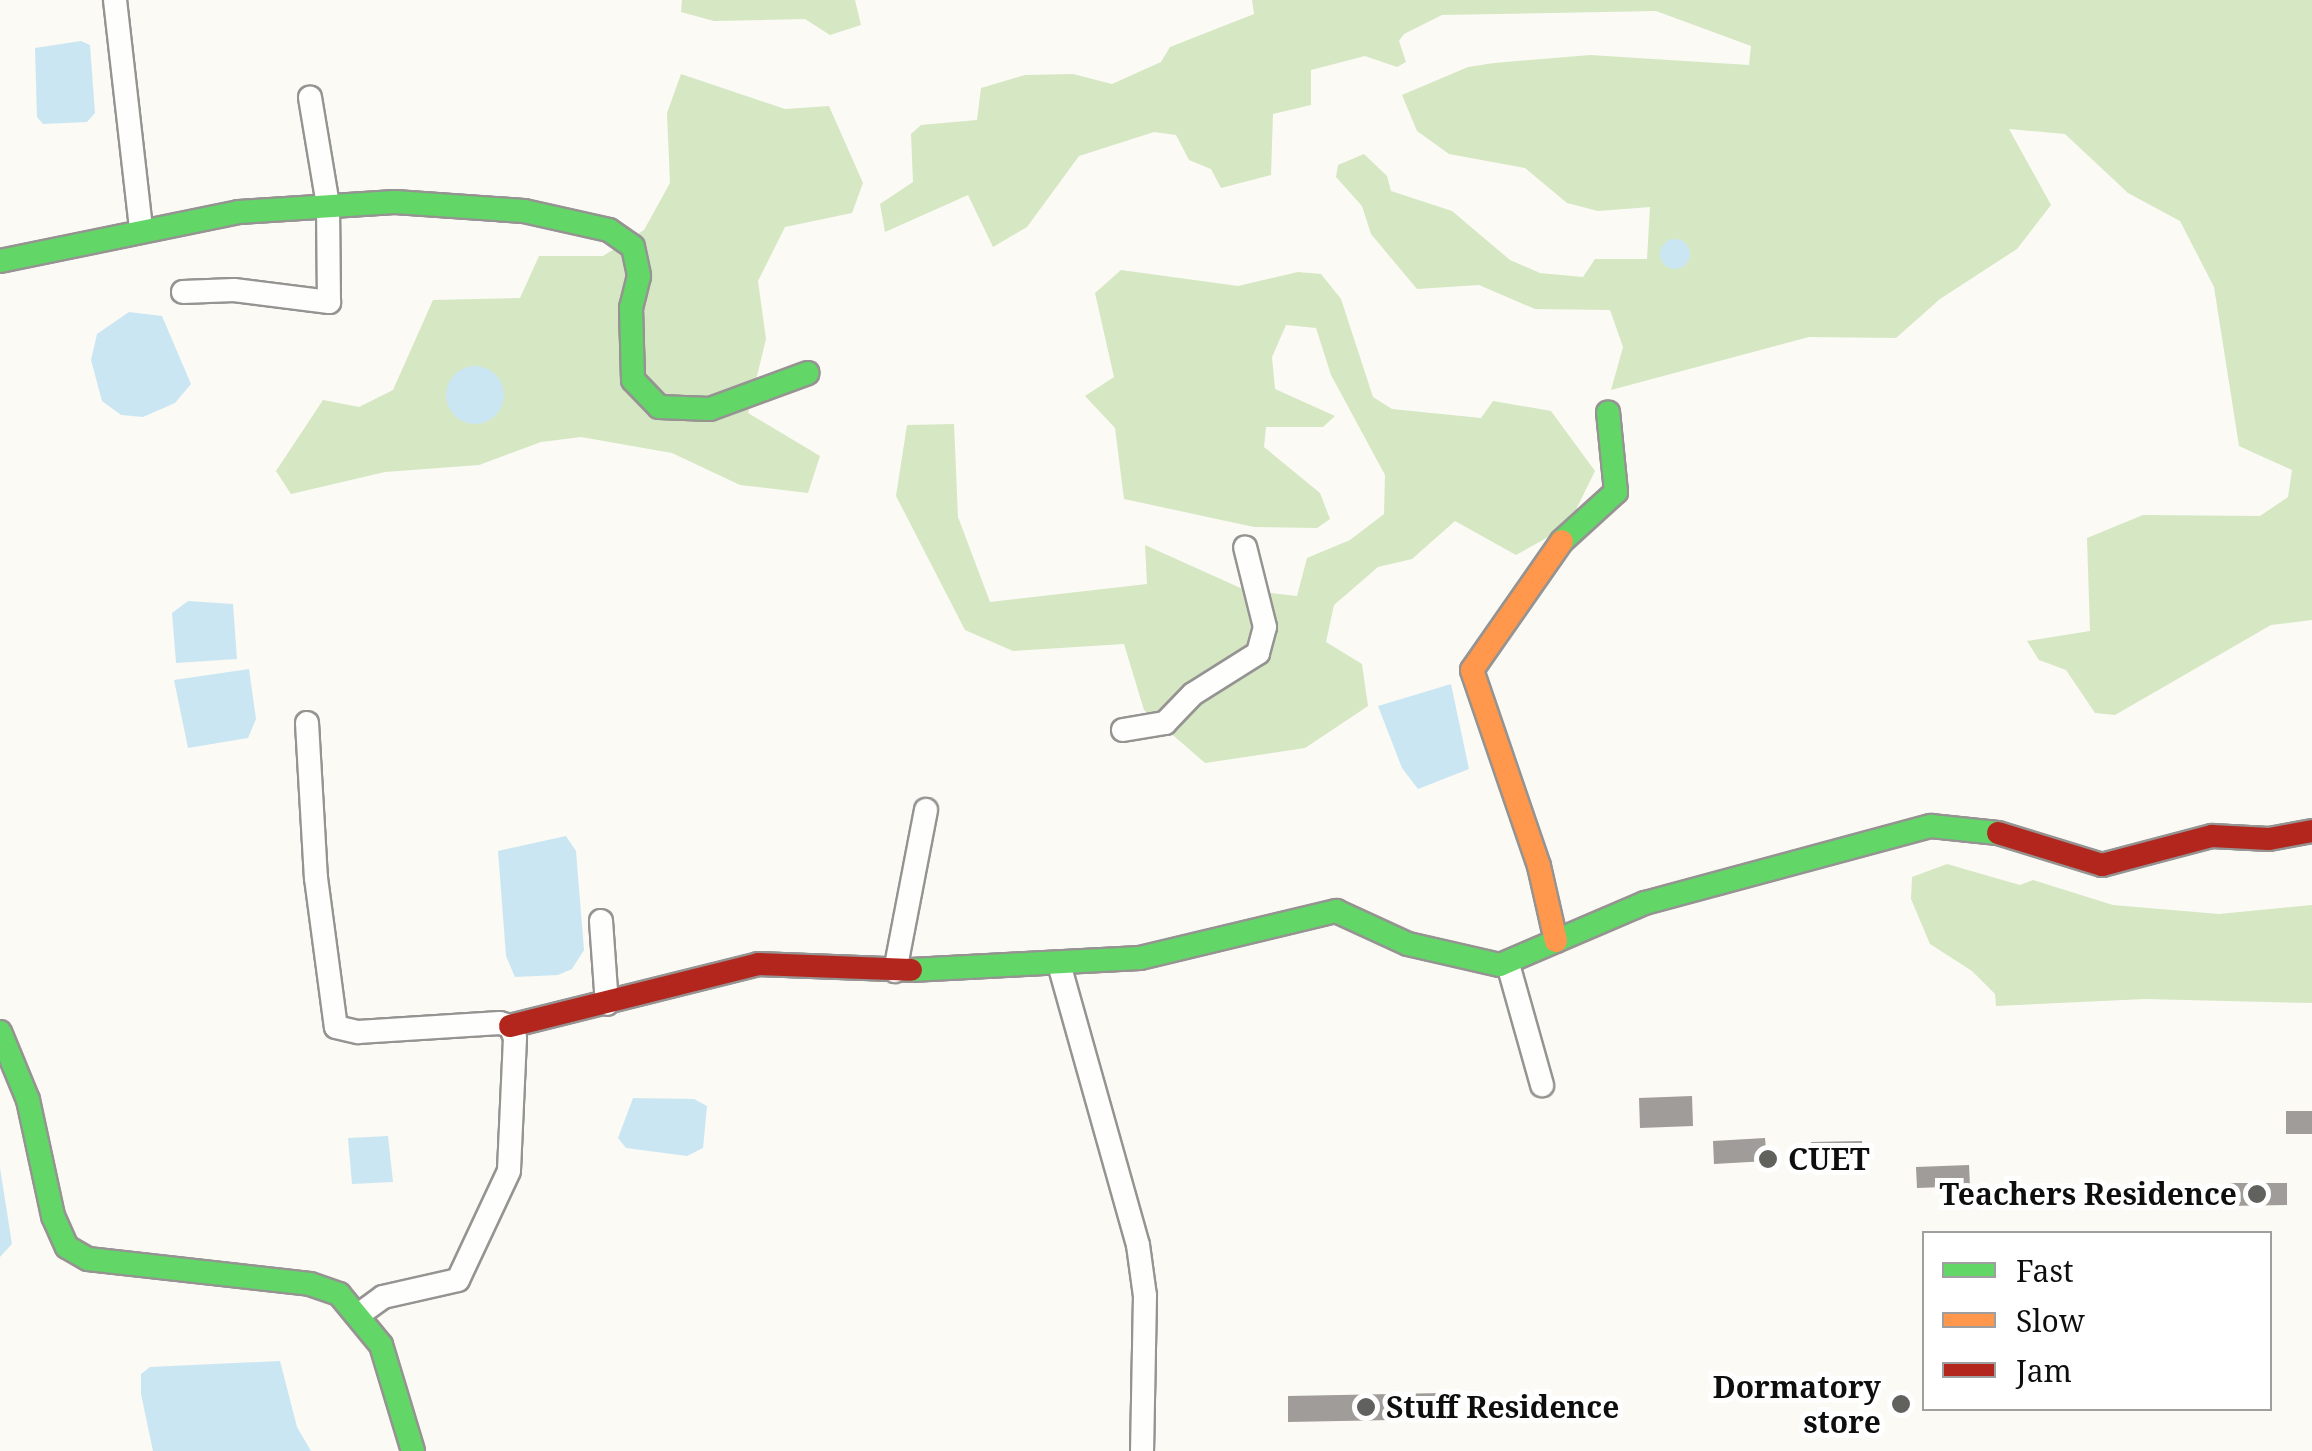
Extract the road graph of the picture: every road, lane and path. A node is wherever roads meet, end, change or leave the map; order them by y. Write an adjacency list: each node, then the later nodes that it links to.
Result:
1 (115, 0): 4 (street)
2 (310, 97): 3 (street)
3 (328, 205): 4 (street); 6 (street); 7 (street)
4 (142, 230): 5 (street)
5 (0, 260)
6 (183, 292)
7 (808, 373)
8 (1608, 412): 15 (street)
9 (1246, 547): 11 (street)
10 (307, 723): 20 (street)
11 (1124, 730)
12 (926, 810): 18 (street)
13 (2312, 832): 15 (street)
14 (601, 921): 19 (street)
15 (1556, 940): 17 (street)
16 (1060, 964): 17 (street); 18 (street); 25 (street)
17 (1508, 964): 22 (street)
18 (894, 971): 19 (street)
19 (607, 1004): 20 (street)
20 (510, 1026): 23 (street)
21 (0, 1032): 23 (street)
22 (1542, 1085)
23 (361, 1313): 24 (street)
24 (413, 1451)
25 (1142, 1451)

